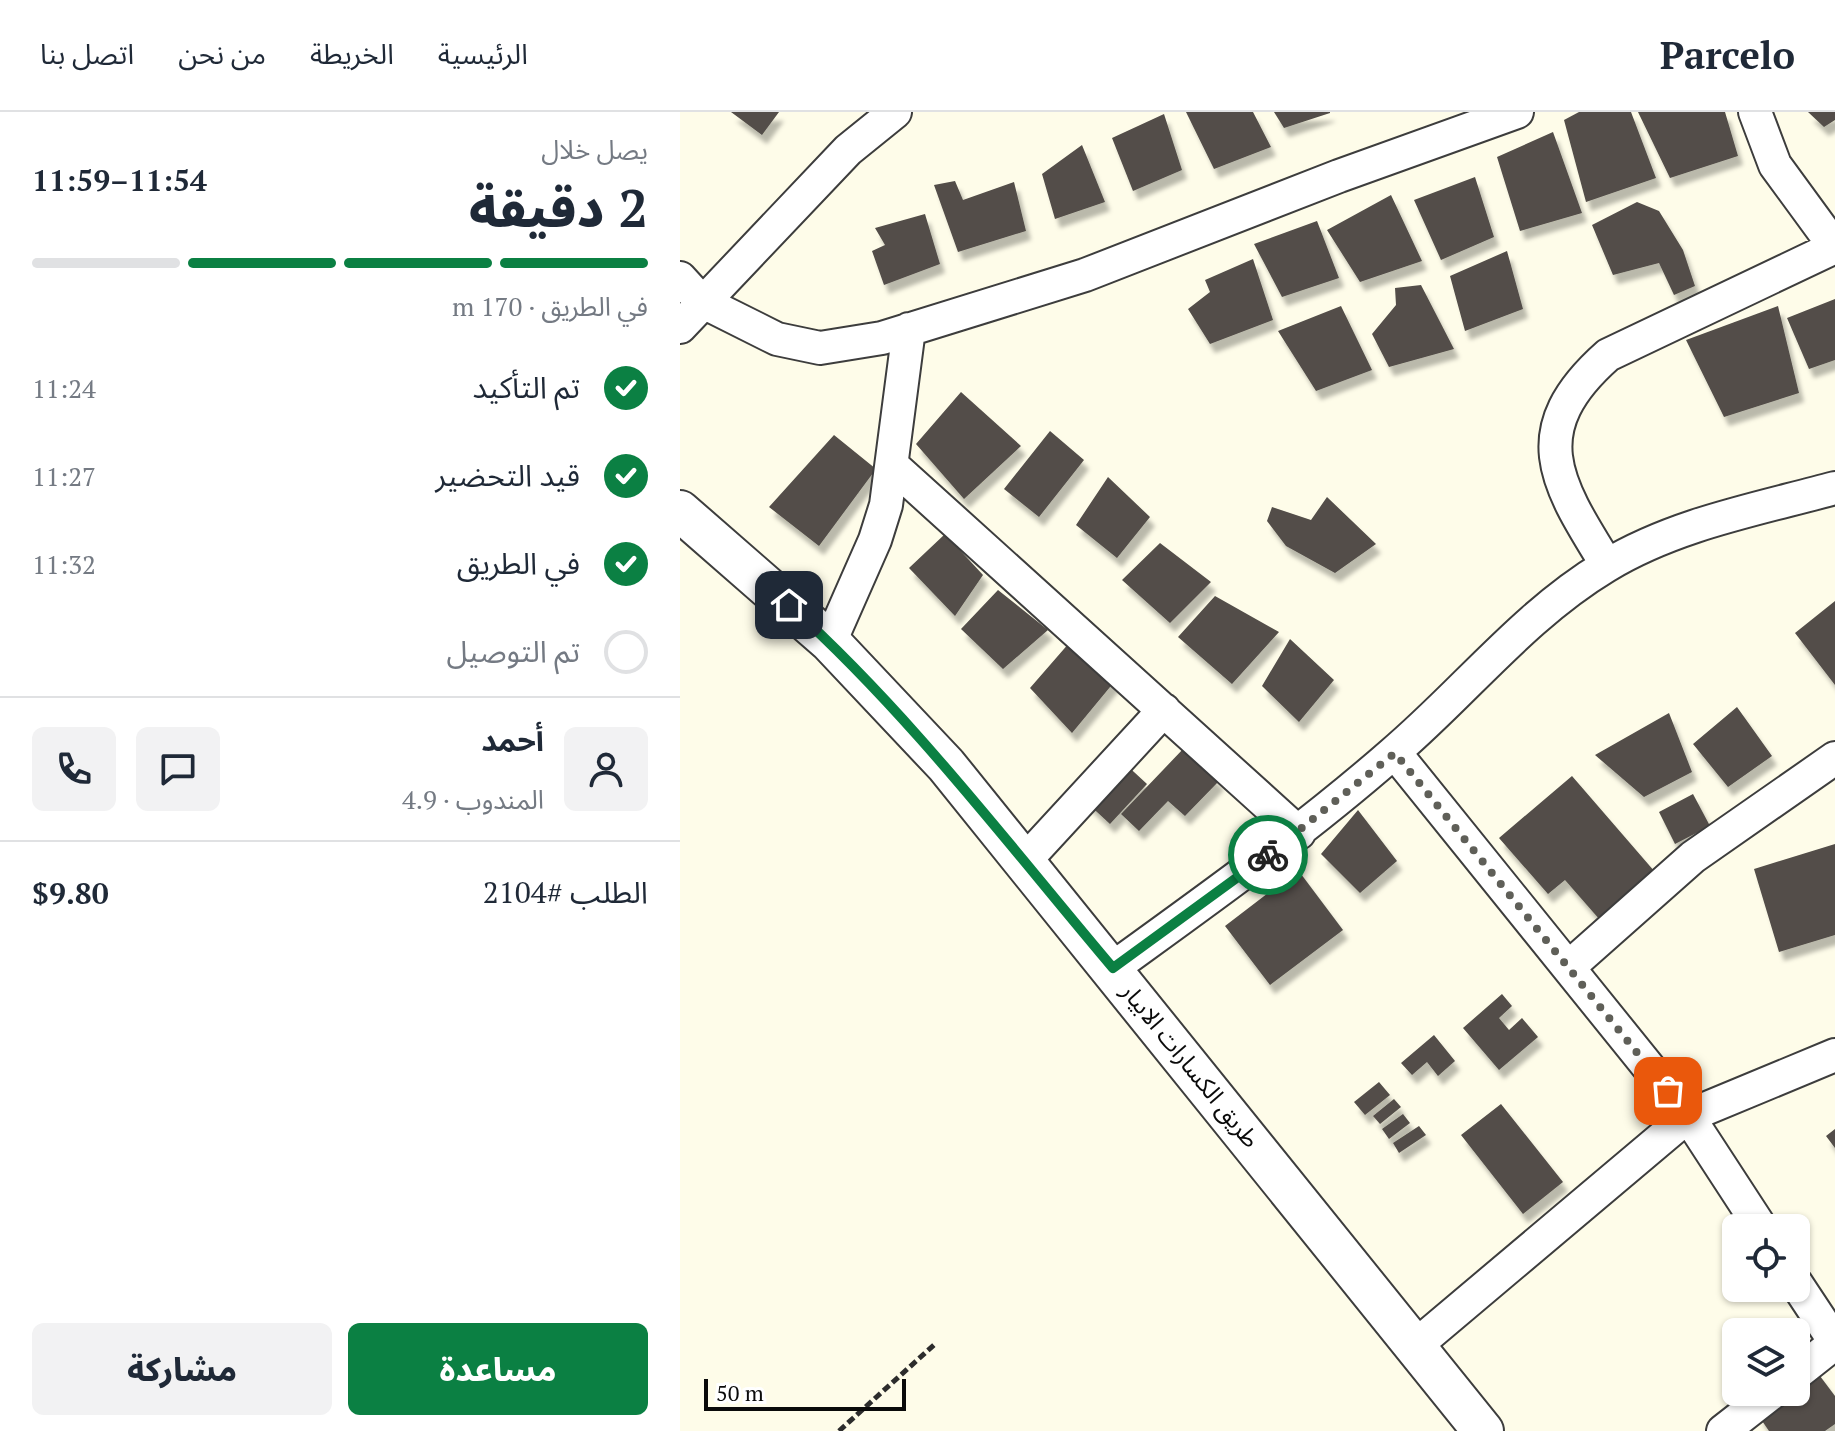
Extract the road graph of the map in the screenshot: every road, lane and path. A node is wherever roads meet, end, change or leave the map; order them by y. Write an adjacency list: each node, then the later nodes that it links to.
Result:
1 (895, 112): 5 (street)
2 (1517, 112): 7 (street)
3 (1755, 112): 4 (street)
4 (1835, 247): 11 (street)
5 (690, 290): 6 (street); 7 (street)
6 (680, 327)
7 (909, 329): 8 (street)
8 (892, 465): 12 (street); 13 (street)
9 (1835, 488): 11 (street)
10 (680, 511): 12 (street, طريق الكسارات الابيار)
11 (1607, 565): 14 (street)
12 (830, 642): 17 (street, طريق الكسارات الابيار)
13 (1164, 710): 16 (street); 17 (street)
14 (1395, 753): 16 (street); 18 (street)
15 (1835, 758): 18 (street)
16 (1299, 833): 19 (street)
17 (1023, 863): 19 (street, طريق الكسارات الابيار)
18 (1570, 966): 21 (street)
19 (1113, 968): 26 (street, طريق الكسارات الابيار)
20 (1835, 1055): 21 (street)
21 (1688, 1116): 22 (street); 26 (street)
22 (1752, 1214)
23 (1808, 1302): 24 (street)
24 (1835, 1343): 27 (street)
25 (935, 1344): 29 (path)
26 (1414, 1347): 30 (street, طريق الكسارات الابيار)
27 (1810, 1363)
28 (1755, 1406): 31 (street)
29 (839, 1431)
30 (1483, 1431)
31 (1723, 1431)

